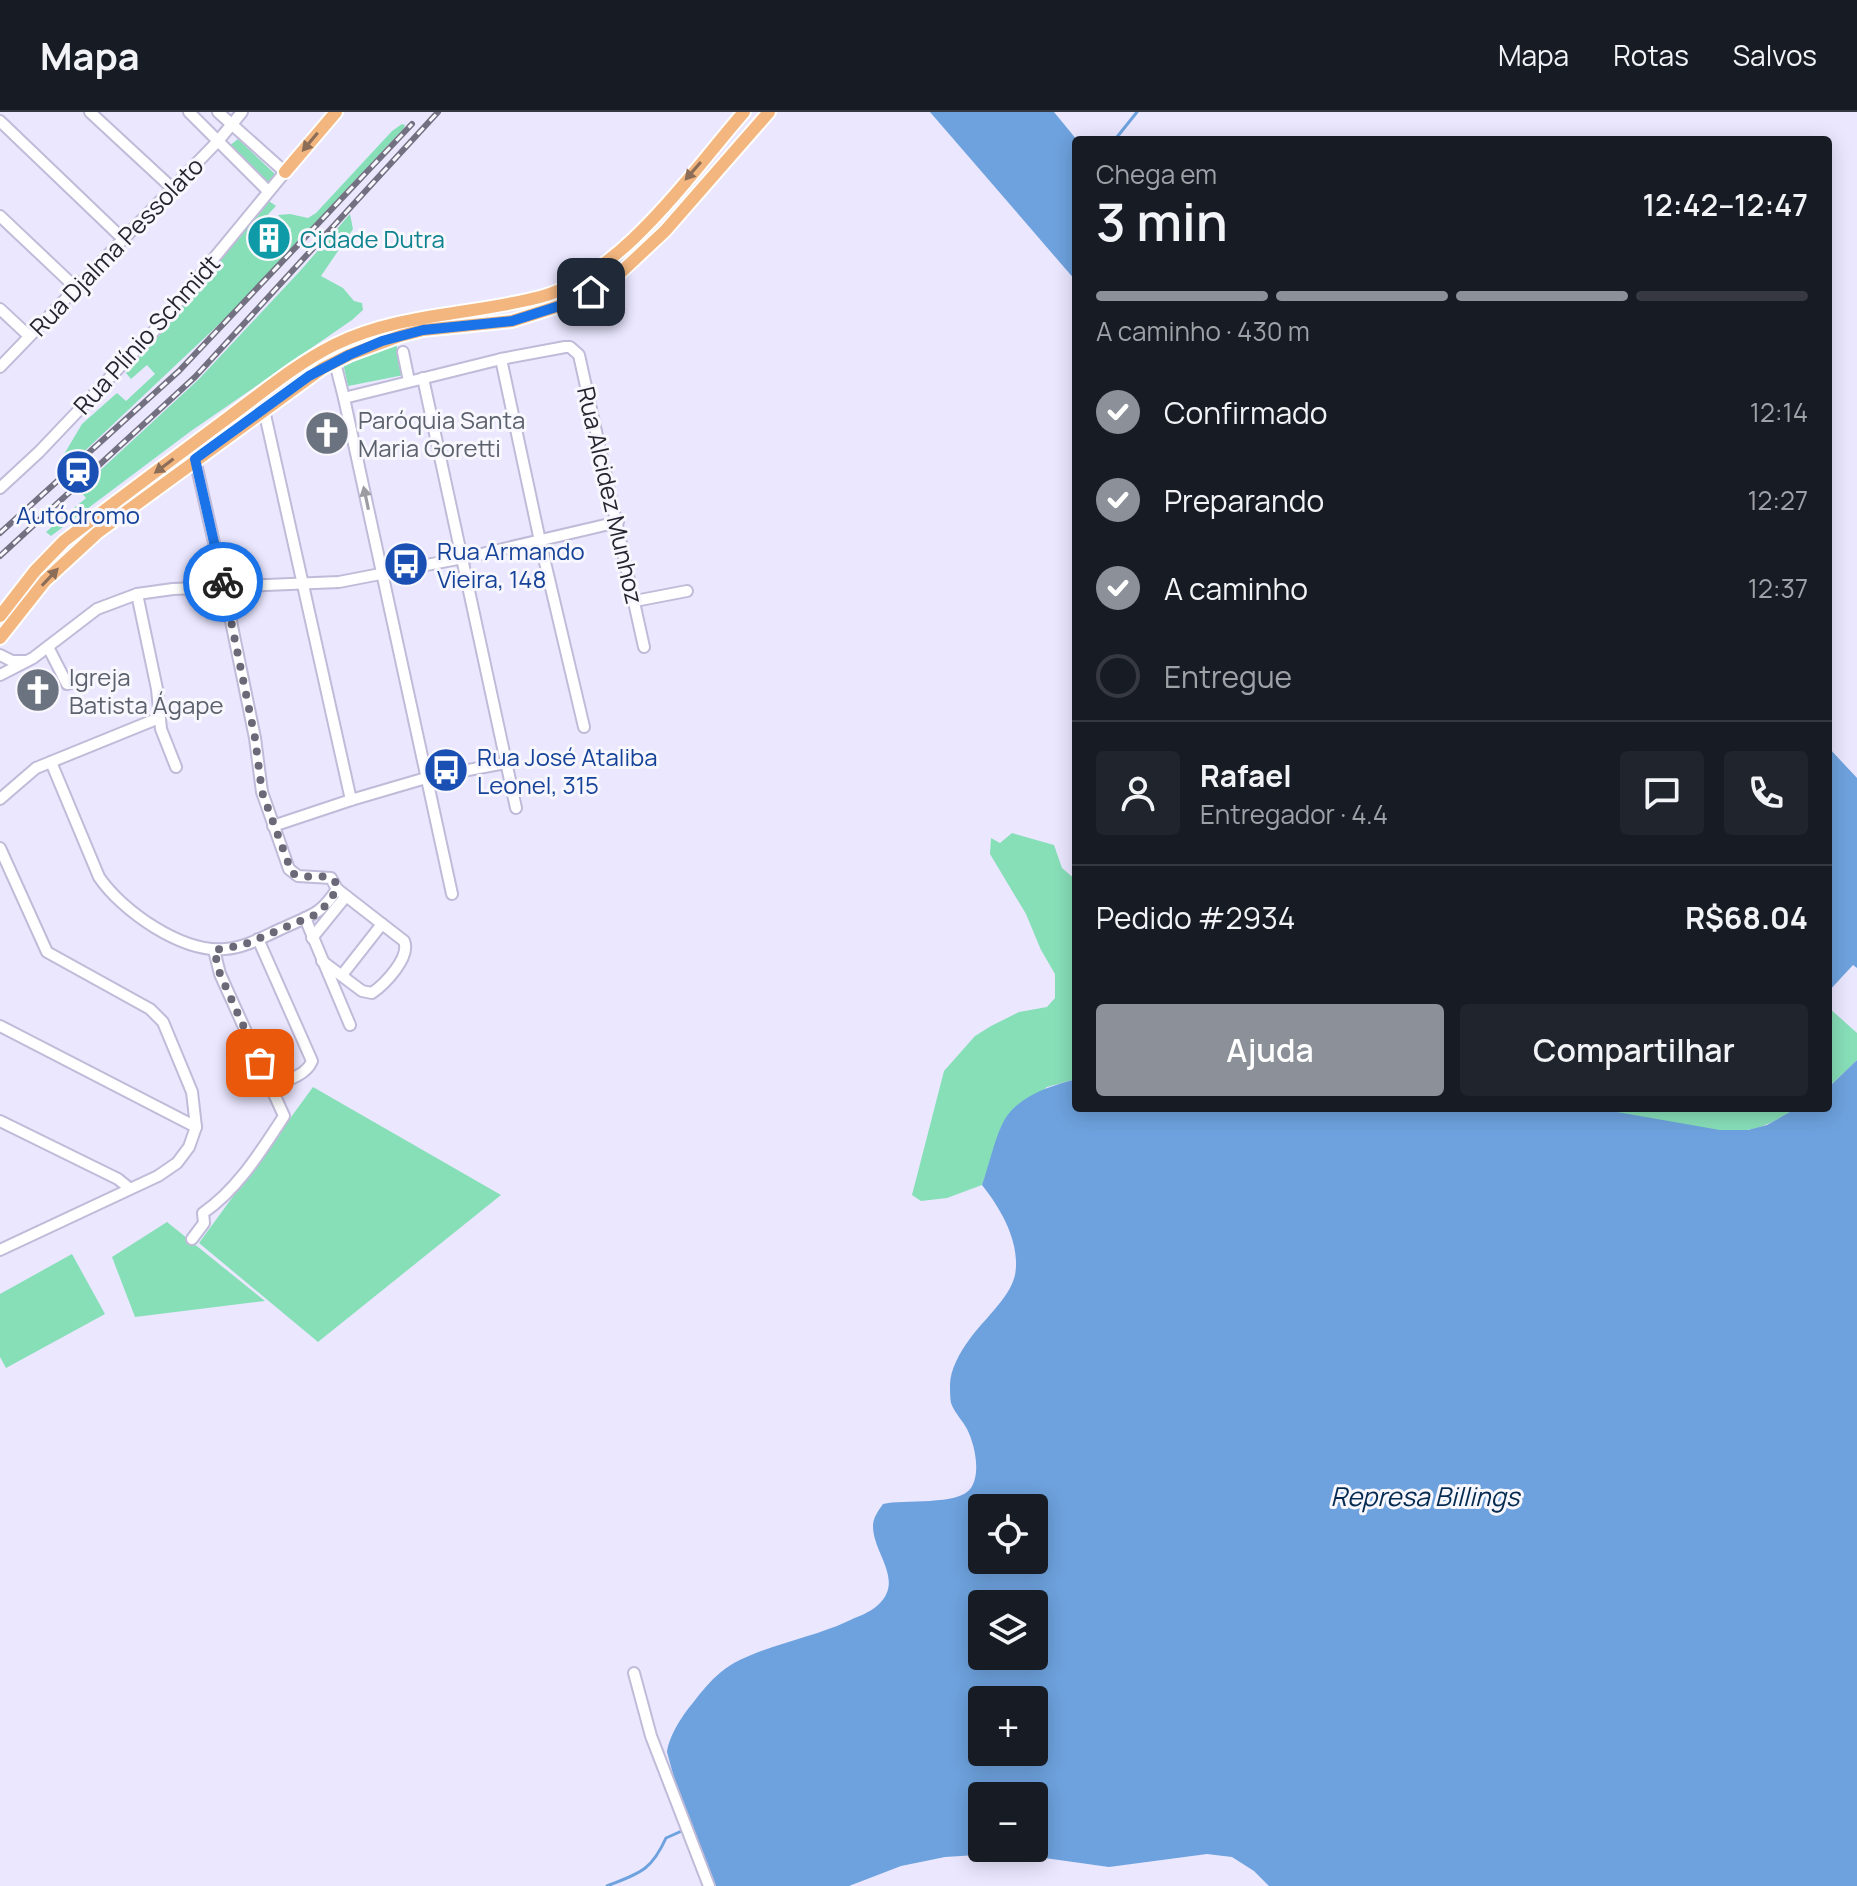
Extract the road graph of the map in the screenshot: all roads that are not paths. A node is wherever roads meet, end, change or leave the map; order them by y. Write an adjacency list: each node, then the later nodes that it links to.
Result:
1 (90, 112): 12 (street)
2 (189, 112): 10 (street)
3 (218, 112): 9 (street)
4 (242, 112): 9 (street, Rua Djalma Pessolato)
5 (336, 112): 11 (main road, one-way to 11)
6 (744, 112): 16 (main road, one-way to 16)
7 (769, 112): 18 (main road)
8 (0, 121): 15 (street)
9 (232, 125): 10 (street, Rua Djalma Pessolato); 11 (street)
10 (218, 141): 12 (street, Rua Djalma Pessolato); 13 (street)
11 (285, 172): 13 (street, Rua Plínio Schmidt)
12 (172, 188): 15 (street, Rua Djalma Pessolato)
13 (268, 191): 32 (street, Rua Plínio Schmidt)
14 (0, 216): 17 (street)
15 (122, 238): 17 (street, Rua Djalma Pessolato)
16 (574, 283): 18 (main road); 21 (main road)
17 (75, 287): 20 (street, Rua Djalma Pessolato)
18 (569, 301): 24 (main road)
19 (0, 309): 20 (street)
20 (29, 336): 25 (street, Rua Djalma Pessolato)
21 (331, 347): 24 (street); 28 (main road)
22 (403, 352): 27 (street)
23 (501, 359): 26 (street); 33 (street, Rua Alcidez Munhoz); 34 (street)
24 (336, 362): 29 (street); 30 (main road)
25 (0, 367)
26 (423, 378): 27 (street); 35 (street)
27 (409, 381): 29 (street)
28 (273, 384): 30 (main road); 42 (main road, one-way to 42)
29 (344, 398): 36 (street, one-way to 29)
30 (264, 410): 31 (main road); 37 (street)
31 (195, 459): 38 (street); 43 (main road, one-way to 31)
32 (0, 488)
33 (618, 522): 34 (street); 41 (street, Rua Alcidez Munhoz)
34 (540, 541): 35 (street); 51 (street)
35 (461, 557): 36 (street); 53 (street)
36 (383, 574): 37 (street); 55 (street)
37 (302, 584): 38 (street); 57 (street)
38 (224, 587): 40 (street); 59 (street)
39 (687, 591): 41 (street)
40 (137, 594): 44 (street); 50 (street)
41 (635, 601): 45 (street, Rua Alcidez Munhoz)
42 (0, 616)
43 (0, 638)
44 (48, 647): 47 (street); 49 (street)
45 (644, 647)
46 (0, 657): 47 (street)
47 (28, 662): 48 (street)
48 (0, 675)
49 (82, 681)
50 (159, 718): 52 (street); 54 (street)
51 (584, 727)
52 (51, 762): 56 (street); 67 (street)
53 (505, 763): 55 (street); 58 (street)
54 (176, 767)
55 (426, 778): 57 (street); 62 (street)
56 (0, 799)
57 (351, 800): 59 (street)
58 (516, 808)
59 (273, 826): 61 (street)
60 (0, 848): 74 (street)
61 (342, 892): 63 (street); 64 (street); 65 (street)
62 (452, 894)
63 (305, 918): 65 (street); 66 (street)
64 (382, 924): 69 (street); 69 (street)
65 (312, 938): 68 (street)
66 (258, 939): 67 (street); 72 (street)
67 (214, 950): 72 (street)
68 (322, 961): 69 (street); 70 (street)
69 (342, 975)
70 (350, 1025)
71 (0, 1026): 74 (street)
72 (270, 1086): 76 (street)
73 (0, 1121): 75 (street)
74 (196, 1127): 75 (street)
75 (129, 1188): 77 (street)
76 (192, 1239)
77 (0, 1250)
78 (634, 1673): 79 (street)
79 (709, 1886)

